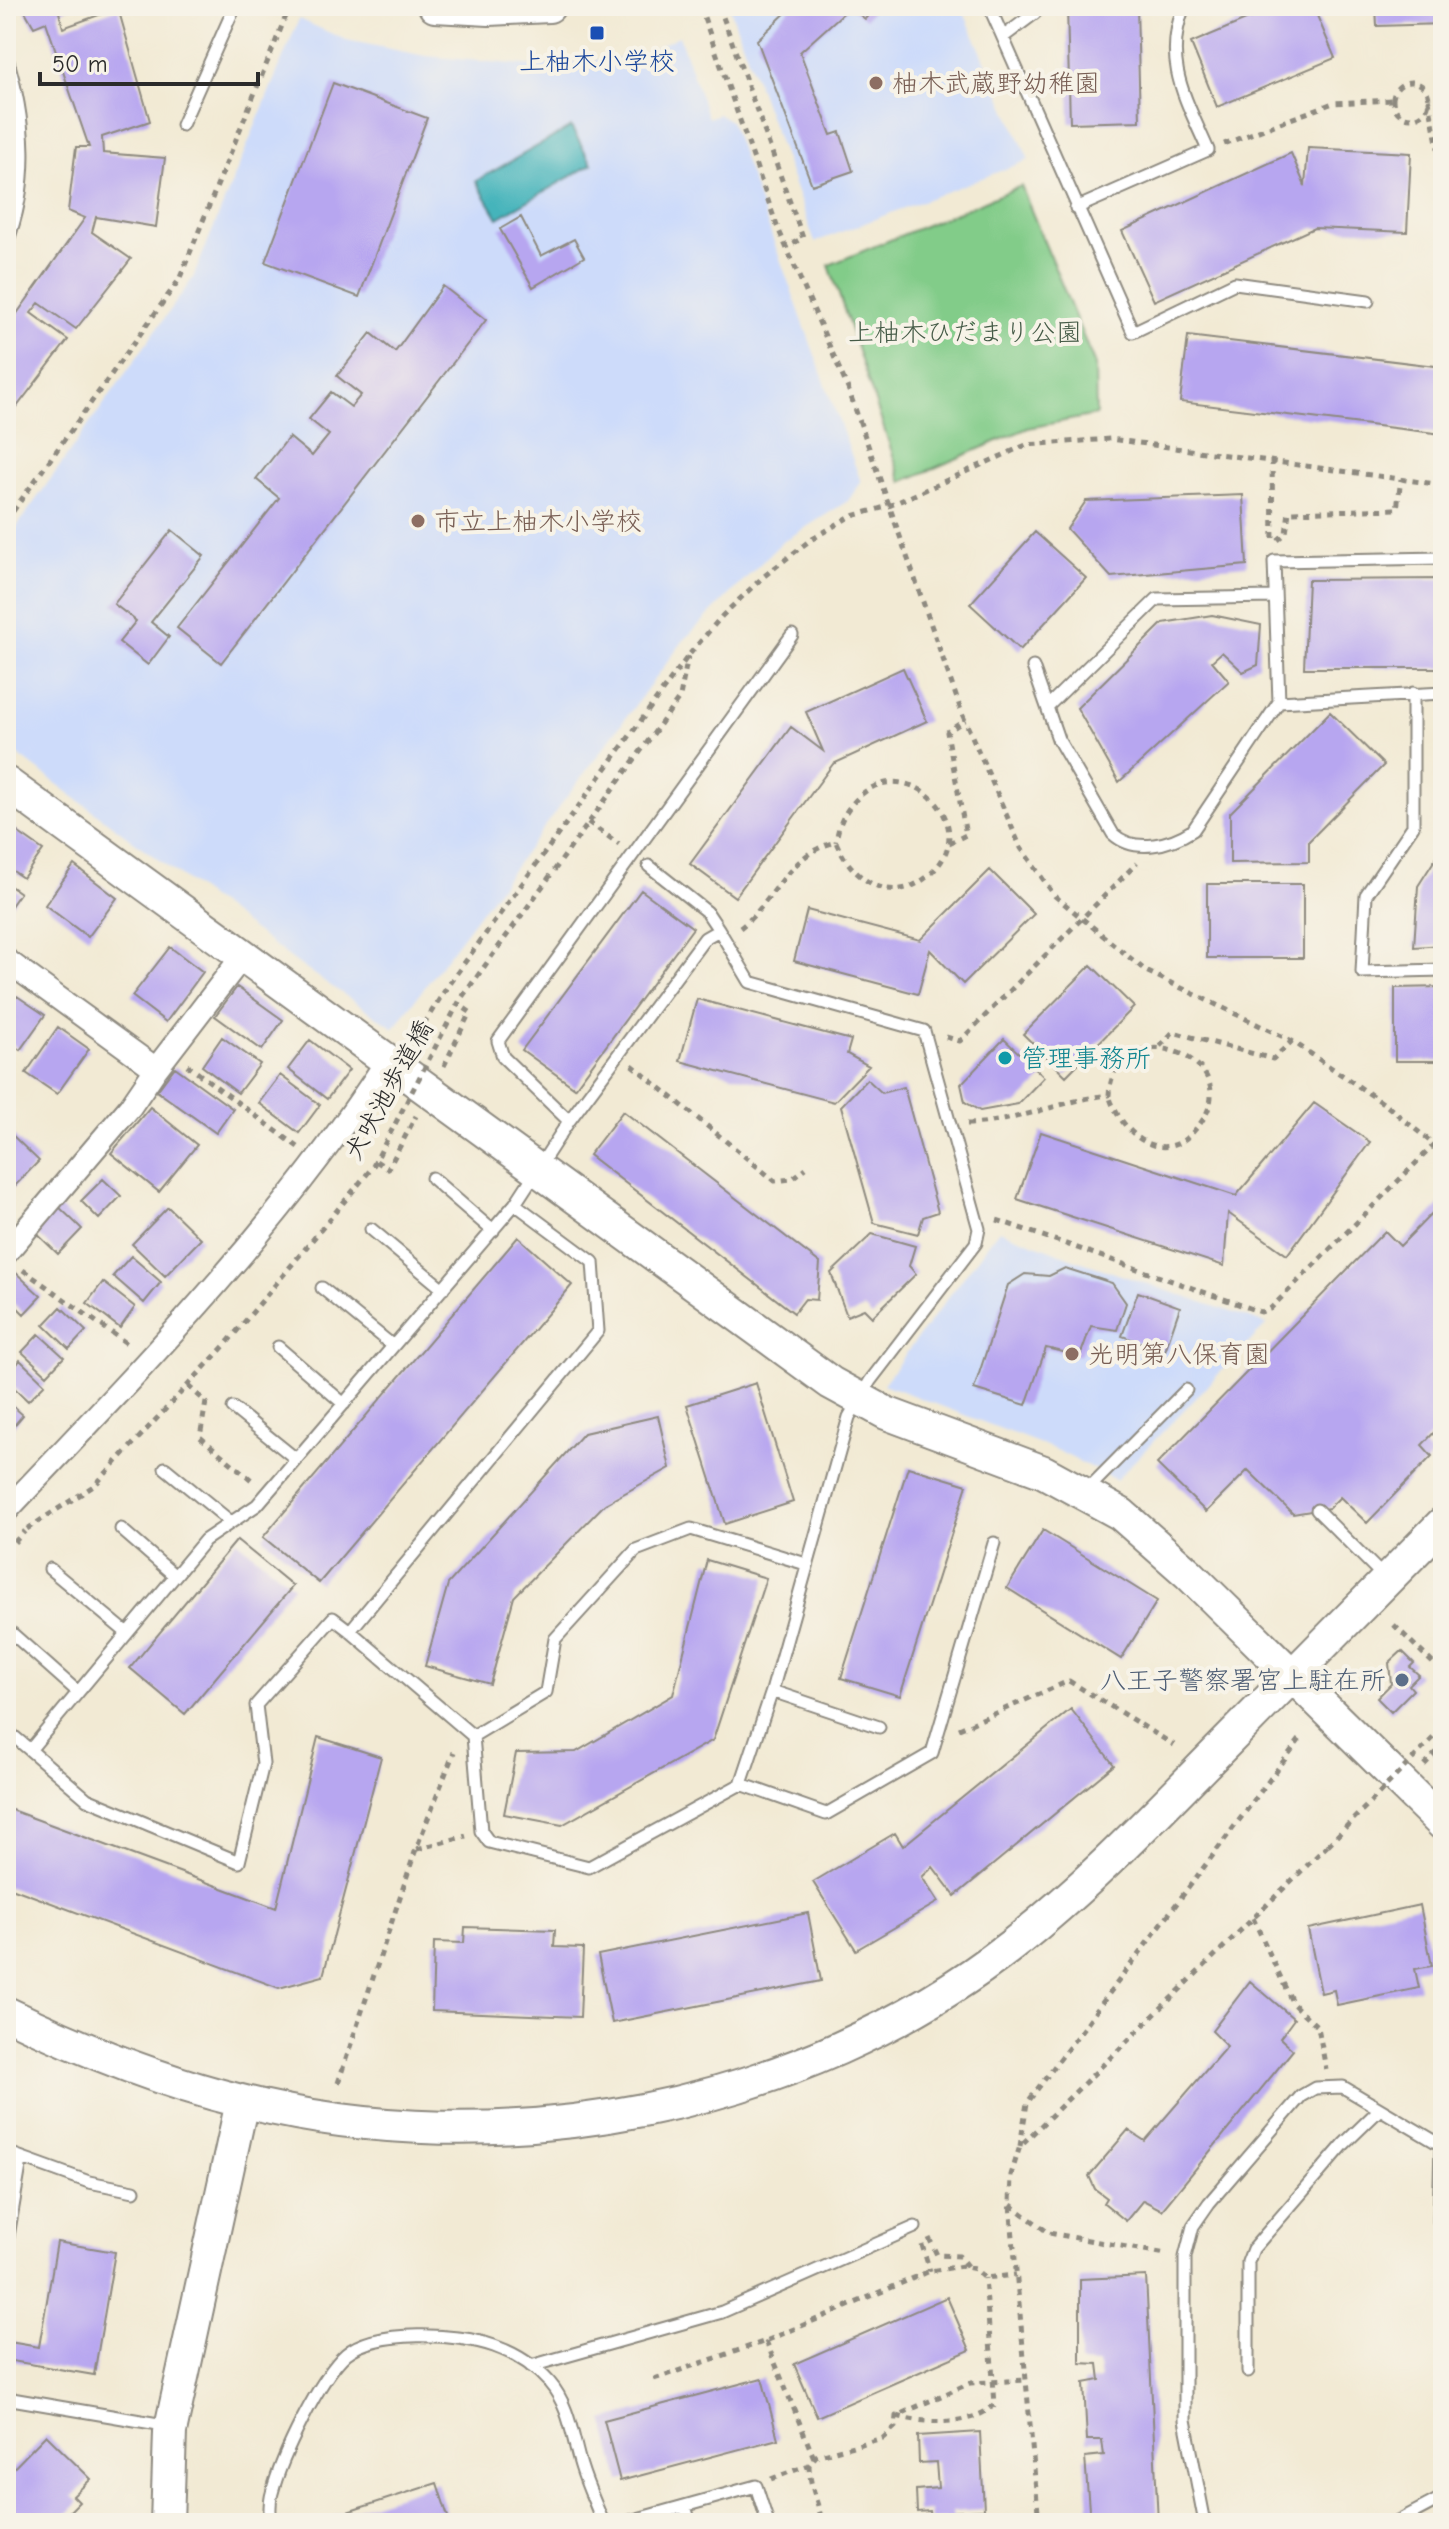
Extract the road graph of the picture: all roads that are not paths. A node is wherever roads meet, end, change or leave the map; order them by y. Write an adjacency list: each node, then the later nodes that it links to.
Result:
1 (235, 6): 9 (lane)
2 (435, 6): 3 (street)
3 (549, 6)
4 (989, 6): 7 (lane)
5 (1036, 6): 7 (lane)
6 (1184, 6): 10 (lane)
7 (1003, 37): 10 (lane)
8 (6, 55): 11 (lane)
9 (182, 125)
10 (1076, 208): 12 (lane)
11 (6, 245)
12 (1368, 301)
13 (1443, 558): 14 (lane)
14 (1274, 597): 19 (lane); 20 (lane)
15 (792, 635): 29 (lane)
16 (1033, 667): 20 (lane)
17 (1413, 693): 18 (lane); 19 (lane); 26 (lane)
18 (1443, 693)
19 (1279, 702): 20 (lane)
20 (1047, 707)
21 (6, 783): 24 (street)
22 (649, 866): 23 (lane)
23 (719, 930): 29 (lane); 41 (lane)
24 (242, 957): 27 (street); 28 (street)
25 (6, 960): 28 (street)
26 (1443, 970)
27 (397, 1056): 30 (street); 48 (street)
28 (163, 1061): 35 (street)
29 (569, 1121): 30 (lane)
30 (539, 1172): 32 (lane); 41 (street)
31 (432, 1178): 34 (lane)
32 (515, 1204): 34 (lane); 58 (lane)
33 (371, 1229): 37 (lane)
34 (493, 1231): 37 (lane)
35 (12, 1260)
36 (322, 1288): 38 (lane)
37 (443, 1289): 38 (lane)
38 (393, 1346): 42 (lane)
39 (278, 1347): 42 (lane)
40 (1186, 1390): 46 (lane)
41 (859, 1399): 46 (street); 53 (lane)
42 (344, 1404): 44 (lane)
43 (233, 1408): 44 (lane)
44 (296, 1459): 49 (lane)
45 (165, 1468): 49 (lane)
46 (1085, 1492): 60 (street)
47 (1317, 1510): 56 (lane)
48 (6, 1511)
49 (231, 1522): 55 (lane)
50 (1443, 1523): 56 (street)
51 (121, 1529): 55 (lane)
52 (994, 1543): 67 (lane)
53 (806, 1564): 61 (lane); 65 (lane)
54 (50, 1569): 59 (lane)
55 (175, 1576): 59 (lane)
56 (1386, 1580): 60 (street)
57 (6, 1628): 62 (lane)
58 (350, 1631): 65 (lane); 66 (lane)
59 (127, 1633): 62 (lane)
60 (1293, 1675): 68 (street); 70 (street)
61 (772, 1691): 63 (lane); 67 (lane)
62 (78, 1692): 66 (lane)
63 (879, 1727)
64 (6, 1730): 66 (lane)
65 (468, 1732): 67 (lane)
66 (30, 1750)
67 (741, 1784)
68 (1443, 1824)
69 (6, 2013): 70 (street)
70 (242, 2102): 82 (street)
71 (1380, 2109): 72 (lane); 80 (lane); 91 (lane)
72 (1442, 2144): 77 (lane)
73 (6, 2152): 74 (lane)
74 (21, 2160): 75 (lane); 78 (lane)
75 (134, 2191)
76 (915, 2227): 79 (lane)
77 (1443, 2242)
78 (6, 2248)
79 (531, 2366): 86 (lane); 87 (lane)
80 (1248, 2371)
81 (6, 2398): 82 (lane)
82 (171, 2426): 85 (street)
83 (1443, 2497): 92 (lane)
84 (685, 2506): 88 (lane); 89 (lane); 90 (lane)
85 (167, 2523)
86 (270, 2523)
87 (603, 2523)
88 (623, 2523)
89 (690, 2523)
90 (768, 2523)
91 (1205, 2523)
92 (1394, 2523)

